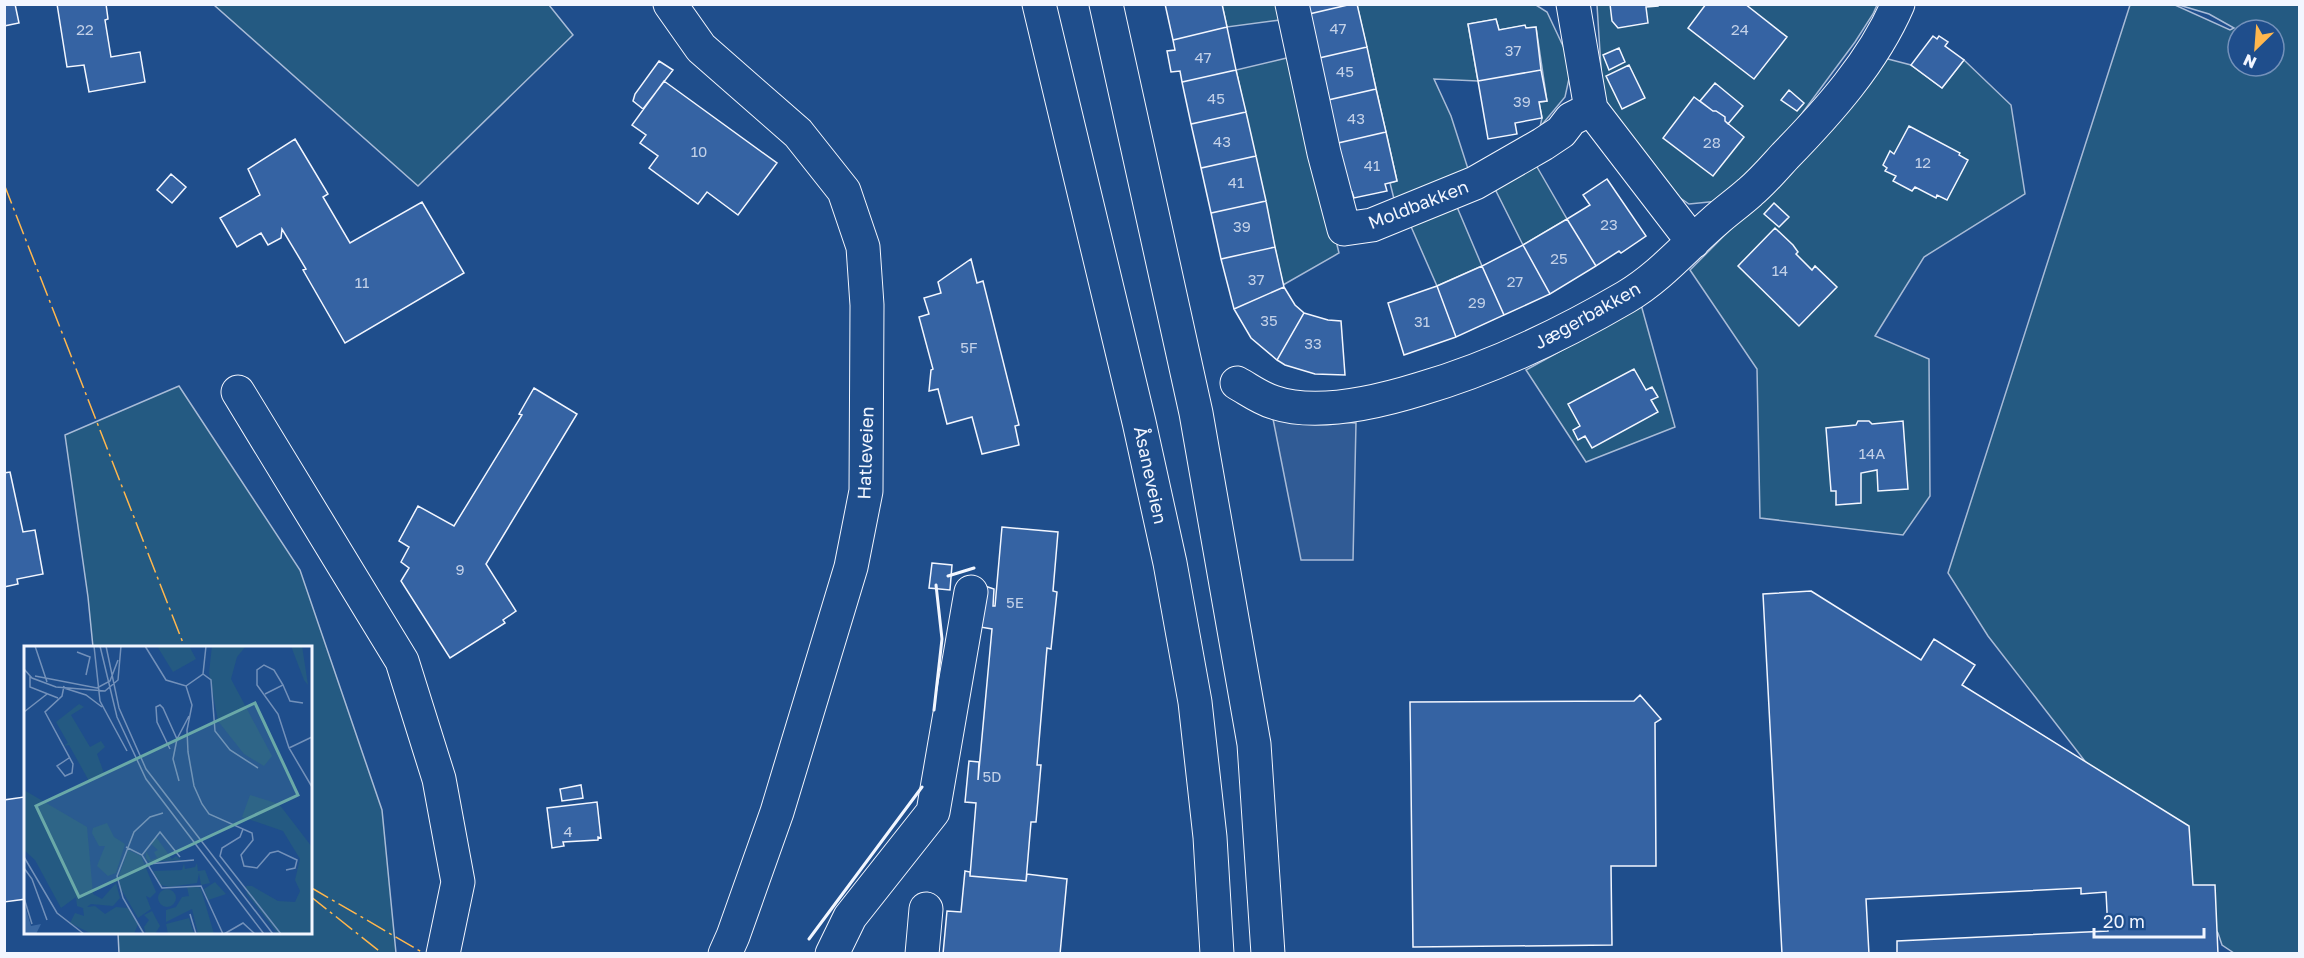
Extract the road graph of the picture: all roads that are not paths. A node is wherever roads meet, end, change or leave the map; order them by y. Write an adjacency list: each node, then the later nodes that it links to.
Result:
1 (670, 4): 15 (main road, Hatleveien)
2 (1040, 4): 18 (main road, Åsaneveien)
3 (1106, 4): 12 (main road)
4 (1292, 4): 7 (main road, Moldbakken)
5 (1573, 4): 7 (main road)
6 (1898, 4): 8 (main road, Jægerbakken)
7 (1591, 109): 8 (main road)
8 (1693, 242): 9 (main road, Jægerbakken)
9 (1237, 383)
10 (238, 392): 14 (main road)
11 (971, 592): 16 (main road)
12 (1254, 744): 19 (main road); 20 (main road)
13 (926, 909): 17 (main road)
14 (443, 954)
15 (725, 954)
16 (832, 954)
17 (922, 954)
18 (1217, 954)
19 (1268, 954)
20 (1286, 954)

